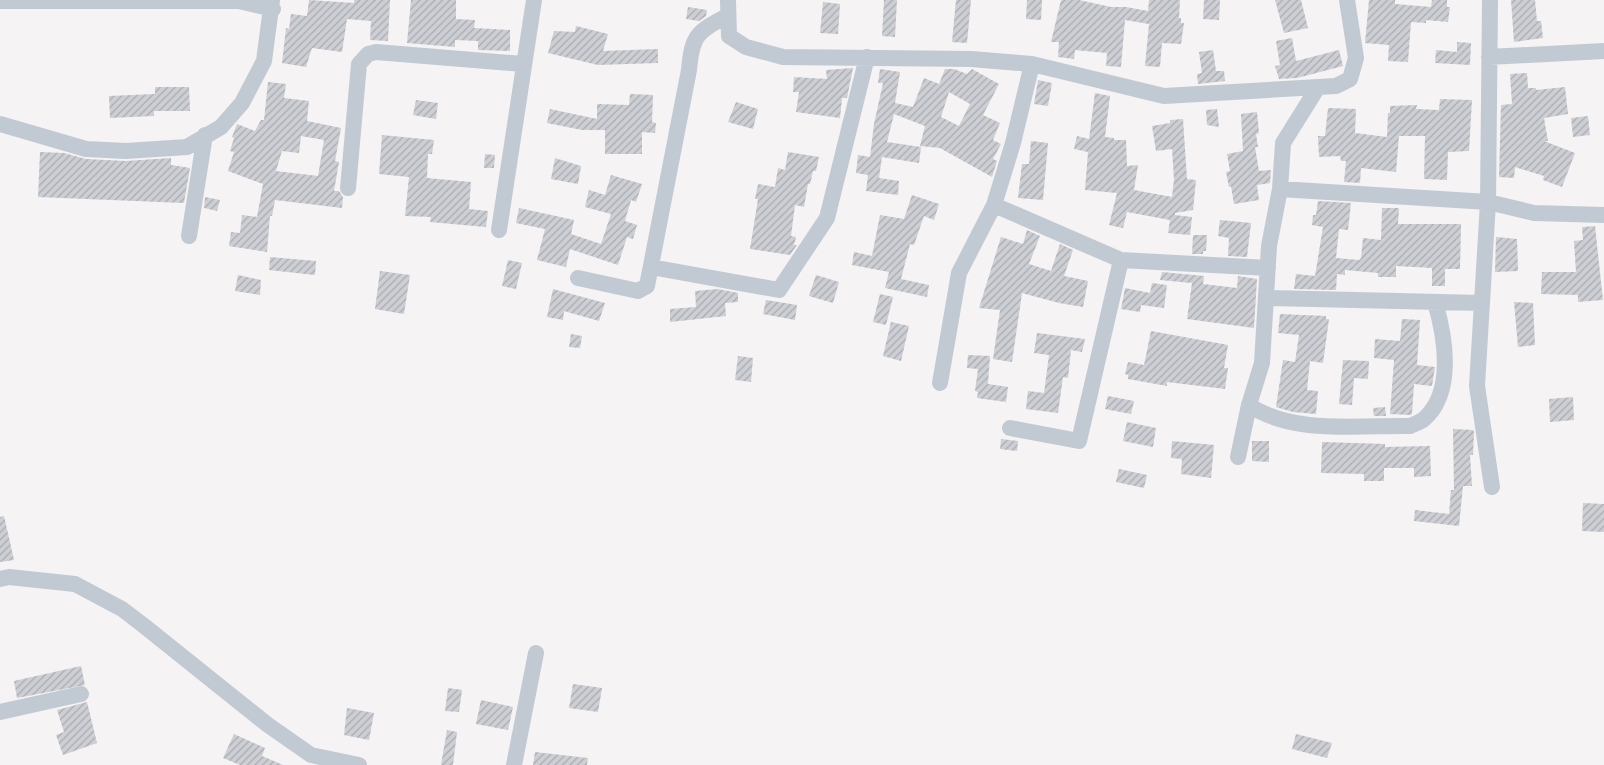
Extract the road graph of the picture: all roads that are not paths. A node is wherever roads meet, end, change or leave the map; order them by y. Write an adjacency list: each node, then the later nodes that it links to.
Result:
1 (239, 0): 5 (street); 6 (street)
2 (534, 0): 11 (street)
3 (1347, 0): 13 (street)
4 (1490, 0): 10 (street)
5 (0, 1)
6 (272, 5): 15 (street)
7 (727, 8): 9 (street); 24 (street)
8 (1604, 51): 10 (street)
9 (867, 57): 12 (street); 24 (street)
10 (1489, 57): 18 (street)
11 (523, 64): 16 (street); 21 (street)
12 (1032, 64): 13 (street); 19 (street)
13 (1318, 87): 17 (street)
14 (0, 124): 15 (street)
15 (205, 135): 22 (street)
16 (348, 188)
17 (1280, 189): 18 (street); 25 (street)
18 (1488, 202): 20 (street); 29 (street)
19 (994, 205): 23 (street); 30 (street)
20 (1604, 215)
21 (499, 230)
22 (189, 236)
23 (1121, 260): 25 (street); 32 (street)
24 (651, 267): 26 (street)
25 (1268, 268): 27 (street)
26 (578, 278)
27 (1266, 298): 28 (street); 31 (street)
28 (1435, 302): 29 (street); 31 (street)
29 (1482, 303): 34 (street)
30 (940, 383)
31 (1249, 405): 33 (street)
32 (1010, 428)
33 (1238, 457)
34 (1492, 487)
35 (0, 579): 39 (street)
36 (536, 653): 40 (street)
37 (81, 694): 38 (street)
38 (0, 712)
39 (359, 765)
40 (514, 765)

